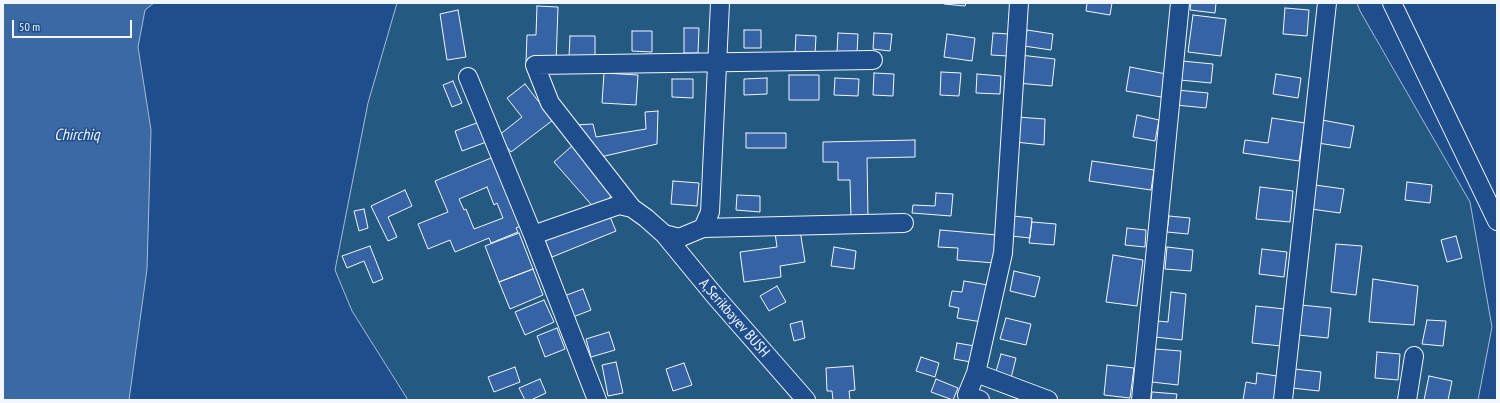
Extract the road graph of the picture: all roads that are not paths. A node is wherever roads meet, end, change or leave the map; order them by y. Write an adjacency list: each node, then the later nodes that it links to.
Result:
1 (720, 3): 7 (street)
2 (1019, 3): 16 (street)
3 (1180, 3): 21 (street)
4 (1327, 3): 22 (street)
5 (1392, 3): 10 (street)
6 (873, 60): 7 (street)
7 (718, 62): 9 (street, A,Serikbayev BUSH); 12 (street)
8 (468, 77): 14 (street)
9 (632, 208): 13 (street, A,Serikbayev BUSH); 14 (street)
10 (1497, 221)
11 (904, 223): 12 (street)
12 (703, 228): 13 (street)
13 (664, 234): 18 (street, A,Serikbayev BUSH)
14 (533, 235): 17 (street)
15 (1414, 356): 23 (street)
16 (976, 373): 19 (street); 20 (street)
17 (597, 400)
18 (806, 400)
19 (980, 400)
20 (1048, 400)
21 (1141, 400)
22 (1283, 400)
23 (1407, 400)

